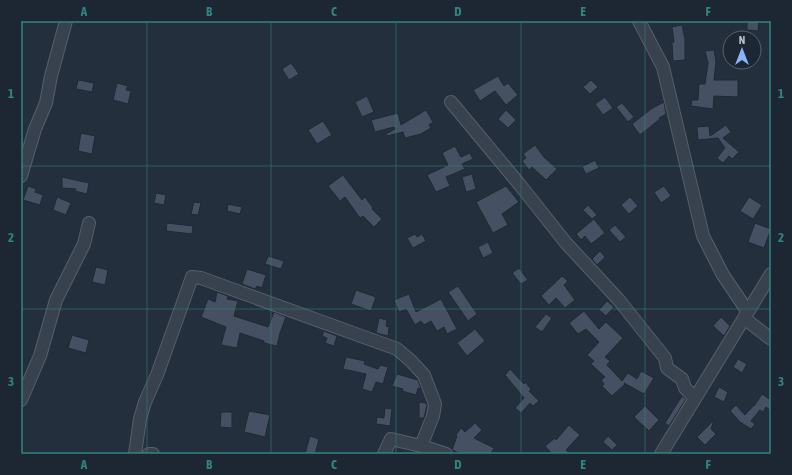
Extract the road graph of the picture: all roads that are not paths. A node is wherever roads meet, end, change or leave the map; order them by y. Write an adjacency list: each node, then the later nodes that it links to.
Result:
1 (66, 21): 4 (street)
2 (639, 21): 7 (street)
3 (451, 102): 9 (street)
4 (21, 176)
5 (89, 223): 10 (street)
6 (771, 274): 7 (street)
7 (746, 315): 8 (street); 9 (street)
8 (771, 339)
9 (695, 398): 17 (street)
10 (21, 400)
11 (421, 446): 12 (street); 15 (street); 16 (street)
12 (135, 454)
13 (149, 454): 14 (street)
14 (153, 454)
15 (384, 454)
16 (446, 454)
17 (661, 454)

